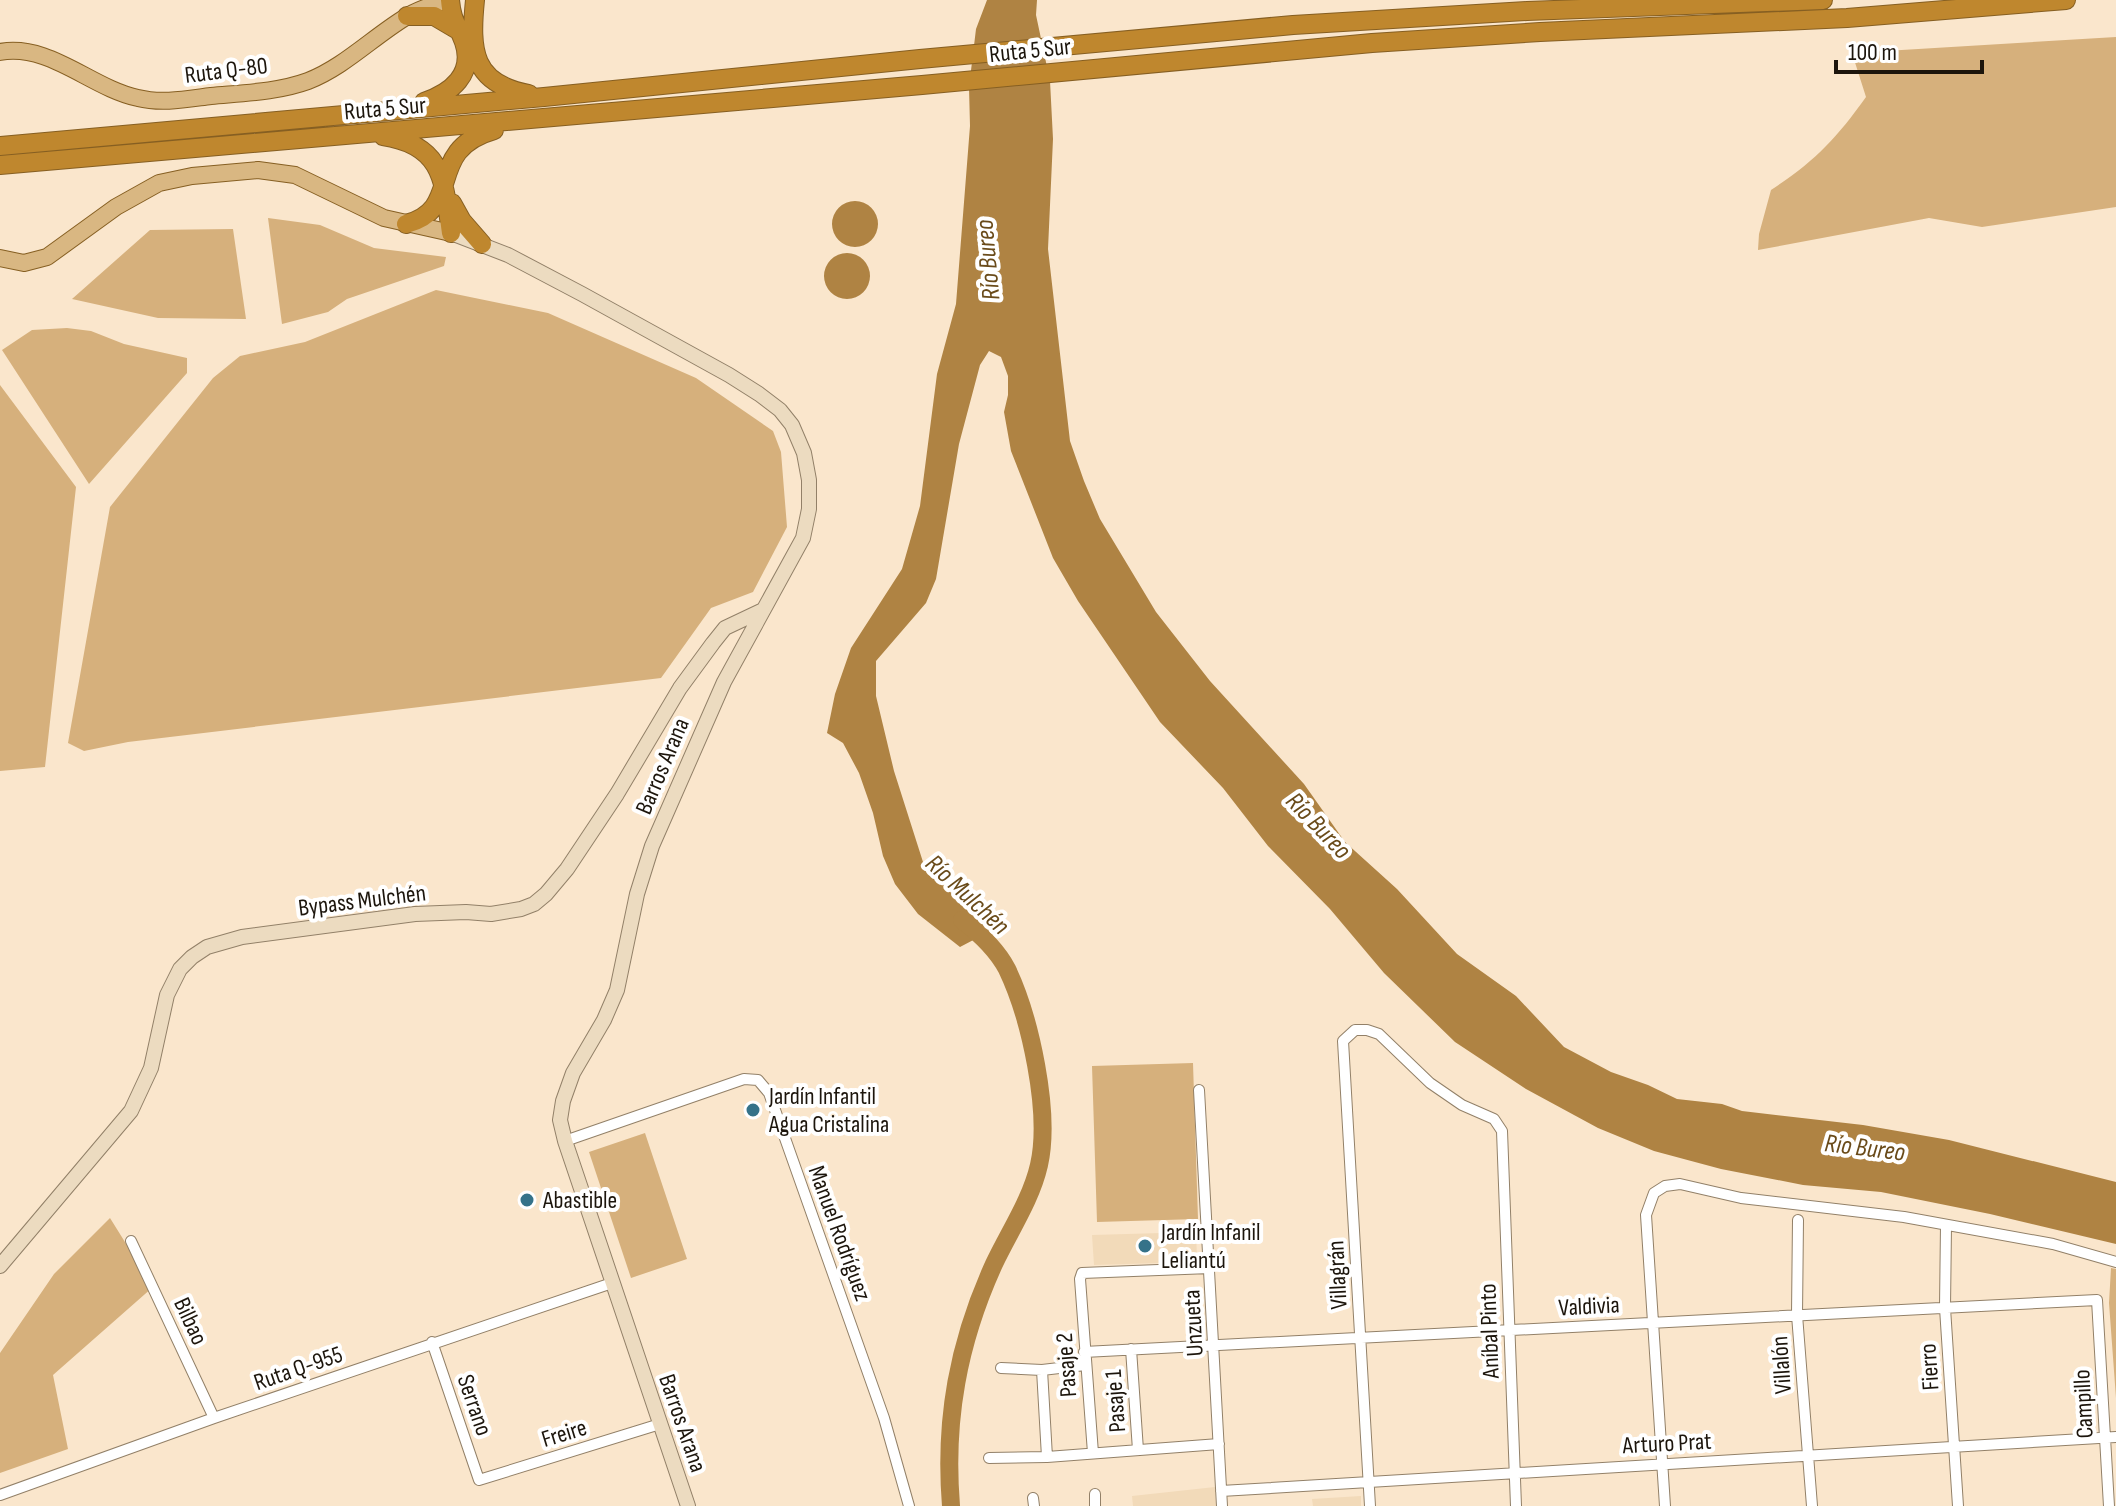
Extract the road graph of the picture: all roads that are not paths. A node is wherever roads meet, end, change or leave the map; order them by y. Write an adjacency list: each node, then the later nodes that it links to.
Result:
1 (449, 0): 5 (main road, Ruta Q-80); 6 (highway)
2 (475, 0): 6 (highway)
3 (1823, 0): 8 (highway, Ruta 5 Sur)
4 (2066, 0): 10 (highway, Ruta 5 Sur)
5 (407, 16): 6 (highway); 7 (main road, Ruta Q-80)
6 (465, 25): 8 (highway); 9 (highway)
7 (0, 52)
8 (544, 97): 9 (highway, Ruta 5 Sur)
9 (403, 110): 12 (highway, Ruta 5 Sur)
10 (527, 120): 11 (highway, Ruta 5 Sur); 14 (highway)
11 (364, 133): 13 (highway, Ruta 5 Sur); 14 (highway)
12 (0, 146)
13 (0, 165)
14 (445, 186): 15 (highway); 16 (highway); 17 (highway)
15 (406, 224): 16 (main road); 18 (main road)
16 (451, 233): 17 (main road, Barros Arana)
17 (482, 244): 19 (main road, Barros Arana)
18 (0, 258)
19 (763, 610): 22 (main road, Barros Arana); 27 (main road, Bypass Mulchén)
20 (1343, 1041): 34 (street, Aníbal Pinto); 35 (street, Villagrán)
21 (1199, 1090): 28 (street, Unzueta)
22 (565, 1141): 29 (main road, Barros Arana); 61 (street, Manuel Rodríguez)
23 (1798, 1220): 32 (street, Villalón)
24 (1946, 1225): 26 (street); 31 (street, Fierro); 33 (street)
25 (131, 1241): 43 (street, Bilbao)
26 (2116, 1262)
27 (0, 1266)
28 (1210, 1268): 37 (street, Unzueta); 39 (street, Pasaje 2)
29 (612, 1283): 36 (street, Ruta Q-955); 44 (main road, Barros Arana)
30 (2097, 1300): 31 (street, Valdivia); 45 (street, Campillo)
31 (1945, 1308): 32 (street, Valdivia); 47 (street, Fierro)
32 (1797, 1315): 33 (street, Valdivia); 50 (street, Villalón)
33 (1653, 1323): 34 (street, Valdivia); 53 (street)
34 (1508, 1330): 35 (street, Valdivia); 54 (street, Aníbal Pinto)
35 (1361, 1338): 37 (street, Valdivia); 56 (street, Villagrán)
36 (432, 1342): 43 (street, Ruta Q-955); 55 (street, Serrano)
37 (1214, 1345): 38 (street, Valdivia); 46 (street, Unzueta)
38 (1131, 1349): 39 (street, Valdivia); 48 (street, Pasaje 1)
39 (1084, 1352): 40 (street, Pasaje 2)
40 (1085, 1365): 42 (street); 49 (street, Pasaje 2)
41 (1001, 1368): 42 (street)
42 (1042, 1370): 51 (street)
43 (214, 1418): 59 (street, Ruta Q-955)
44 (660, 1424): 55 (street, Freire); 60 (main road, Barros Arana)
45 (2110, 1438): 47 (street, Arturo Prat); 69 (street, Campillo)
46 (1219, 1444): 48 (street); 57 (street, Unzueta)
47 (1954, 1446): 50 (street, Arturo Prat); 68 (street, Fierro)
48 (1138, 1450): 49 (street)
49 (1093, 1453): 51 (street)
50 (1808, 1455): 53 (street, Arturo Prat); 67 (street, Villalón)
51 (1047, 1457): 52 (street)
52 (989, 1458)
53 (1662, 1463): 54 (street, Arturo Prat); 66 (street)
54 (1515, 1472): 56 (street, Arturo Prat); 65 (street, Aníbal Pinto)
55 (479, 1480)
56 (1369, 1481): 57 (street, Arturo Prat); 64 (street, Villagrán)
57 (1221, 1491): 63 (street, Unzueta)
58 (1095, 1494): 62 (street)
59 (0, 1495)
60 (688, 1506)
61 (909, 1506)
62 (1095, 1506)
63 (1222, 1506)
64 (1370, 1506)
65 (1516, 1506)
66 (1665, 1506)
67 (1812, 1506)
68 (1958, 1506)
69 (2109, 1506)

